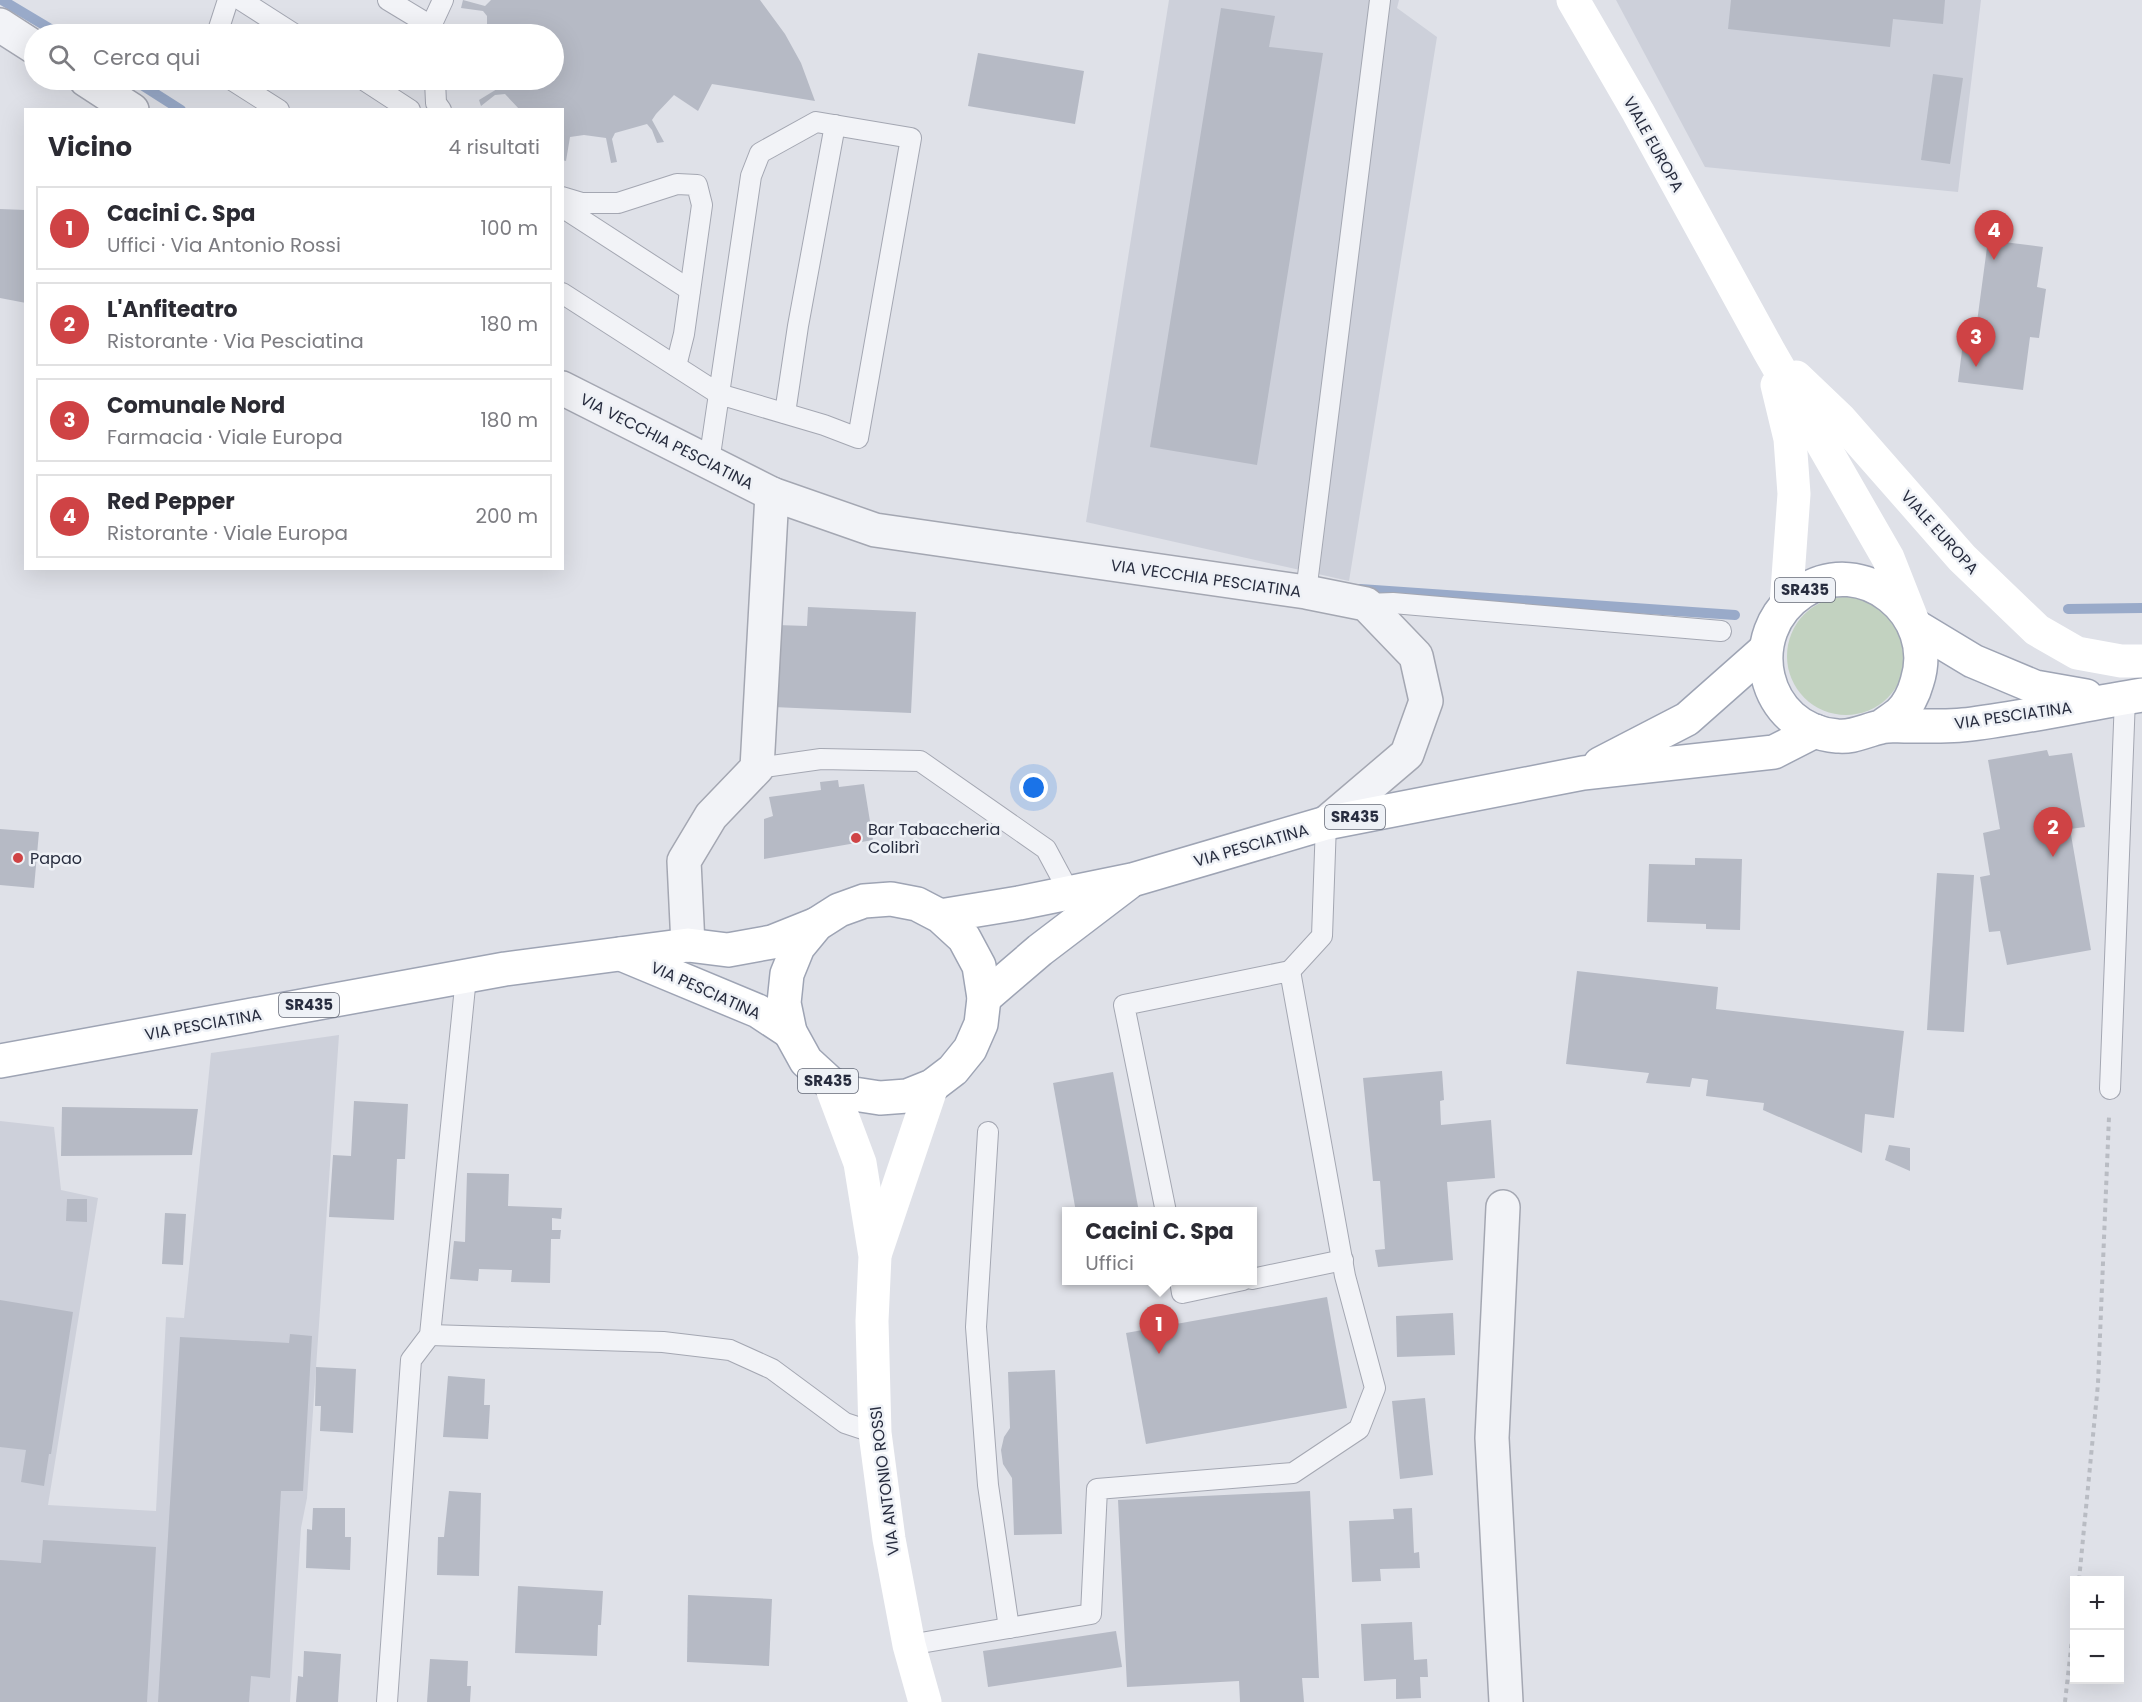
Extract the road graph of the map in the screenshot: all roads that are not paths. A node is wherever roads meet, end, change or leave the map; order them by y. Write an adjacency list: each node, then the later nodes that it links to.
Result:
1 (228, 0): 7 (lane)
2 (241, 0): 8 (lane)
3 (388, 0): 9 (lane)
4 (443, 0): 10 (lane)
5 (1380, 0): 33 (lane)
6 (1573, 0): 26 (main road, VIALE EUROPA)
7 (220, 24)
8 (278, 24)
9 (422, 24)
10 (433, 24)
11 (0, 25): 12 (street)
12 (24, 41)
13 (101, 90): 17 (street)
14 (248, 90): 18 (lane)
15 (379, 90): 19 (lane)
16 (435, 90): 20 (lane)
17 (129, 108)
18 (276, 108)
19 (407, 108)
20 (440, 108)
21 (835, 125): 29 (lane); 30 (lane); 30 (lane)
22 (564, 198): 24 (lane)
23 (564, 208): 24 (lane)
24 (690, 290): 27 (lane)
25 (564, 294): 27 (lane)
26 (1769, 351): 35 (main road, VIALE EUROPA); 36 (main road, VIALE EUROPA); 39 (main road, VIALE EUROPA)
27 (676, 366): 29 (lane)
28 (564, 389): 31 (street, VIA VECCHIA PESCIATINA)
29 (719, 394): 30 (lane); 31 (lane)
30 (785, 413)
31 (709, 462): 32 (street, VIA VECCHIA PESCIATINA)
32 (772, 494): 33 (street, VIA VECCHIA PESCIATINA); 43 (street, VIA VECCHIA PESCIATINA)
33 (1306, 592): 34 (street, VIA VECCHIA PESCIATINA)
34 (1366, 604): 37 (lane); 45 (street)
35 (1786, 605): 36 (main road, VIA PESCIATINA / SR435); 38 (main road, VIA PESCIATINA / SR435)
36 (1915, 626): 40 (main road, VIA PESCIATINA / SR435); 41 (main road, VIA PESCIATINA / SR435)
37 (1721, 631)
38 (1765, 650): 42 (main road, VIA PESCIATINA / SR435); 44 (main road, VIA PESCIATINA / SR435)
39 (2142, 662)
40 (2125, 698): 41 (main road, VIA PESCIATINA / SR435); 59 (lane)
41 (1881, 726): 42 (main road, VIA PESCIATINA / SR435)
42 (1815, 732): 44 (main road, VIA PESCIATINA / SR435)
43 (757, 768): 47 (lane); 50 (street)
44 (1583, 773): 45 (main road, VIA PESCIATINA / SR435)
45 (1326, 823): 46 (main road, VIA PESCIATINA / SR435); 52 (lane)
46 (1132, 880): 47 (main road, VIA PESCIATINA / SR435); 54 (main road, VIA PESCIATINA / SR435)
47 (1069, 892): 48 (main road, VIA PESCIATINA / SR435)
48 (940, 916): 49 (main road, VIA PESCIATINA / SR435); 54 (main road, VIA PESCIATINA / SR435)
49 (817, 924): 50 (main road, VIA PESCIATINA / SR435); 55 (main road, VIA PESCIATINA / SR435)
50 (688, 945): 51 (main road, VIA PESCIATINA / SR435)
51 (620, 953): 53 (main road, VIA PESCIATINA / SR435); 55 (main road, VIA PESCIATINA / SR435)
52 (1290, 971): 61 (lane); 64 (lane)
53 (466, 977): 56 (main road, VIA PESCIATINA / SR435); 68 (lane)
54 (984, 998): 58 (main road, VIA PESCIATINA / SR435)
55 (790, 1032): 57 (main road, VIA PESCIATINA / SR435)
56 (0, 1060)
57 (830, 1083): 58 (main road, VIA PESCIATINA / SR435); 63 (main road)
58 (932, 1086): 63 (main road)
59 (2110, 1089)
60 (988, 1132): 70 (lane)
61 (1165, 1207)
62 (1503, 1207): 74 (street)
63 (875, 1256): 69 (main road, VIA ANTONIO ROSSI)
64 (1343, 1260): 65 (lane); 70 (lane)
65 (1257, 1278)
66 (1181, 1285): 67 (lane)
67 (1223, 1285)
68 (430, 1335): 69 (lane); 72 (lane)
69 (875, 1433): 71 (main road, VIA ANTONIO ROSSI)
70 (1009, 1628): 71 (lane)
71 (909, 1645): 73 (main road, VIA ANTONIO ROSSI)
72 (387, 1702)
73 (925, 1702)
74 (1506, 1702)

